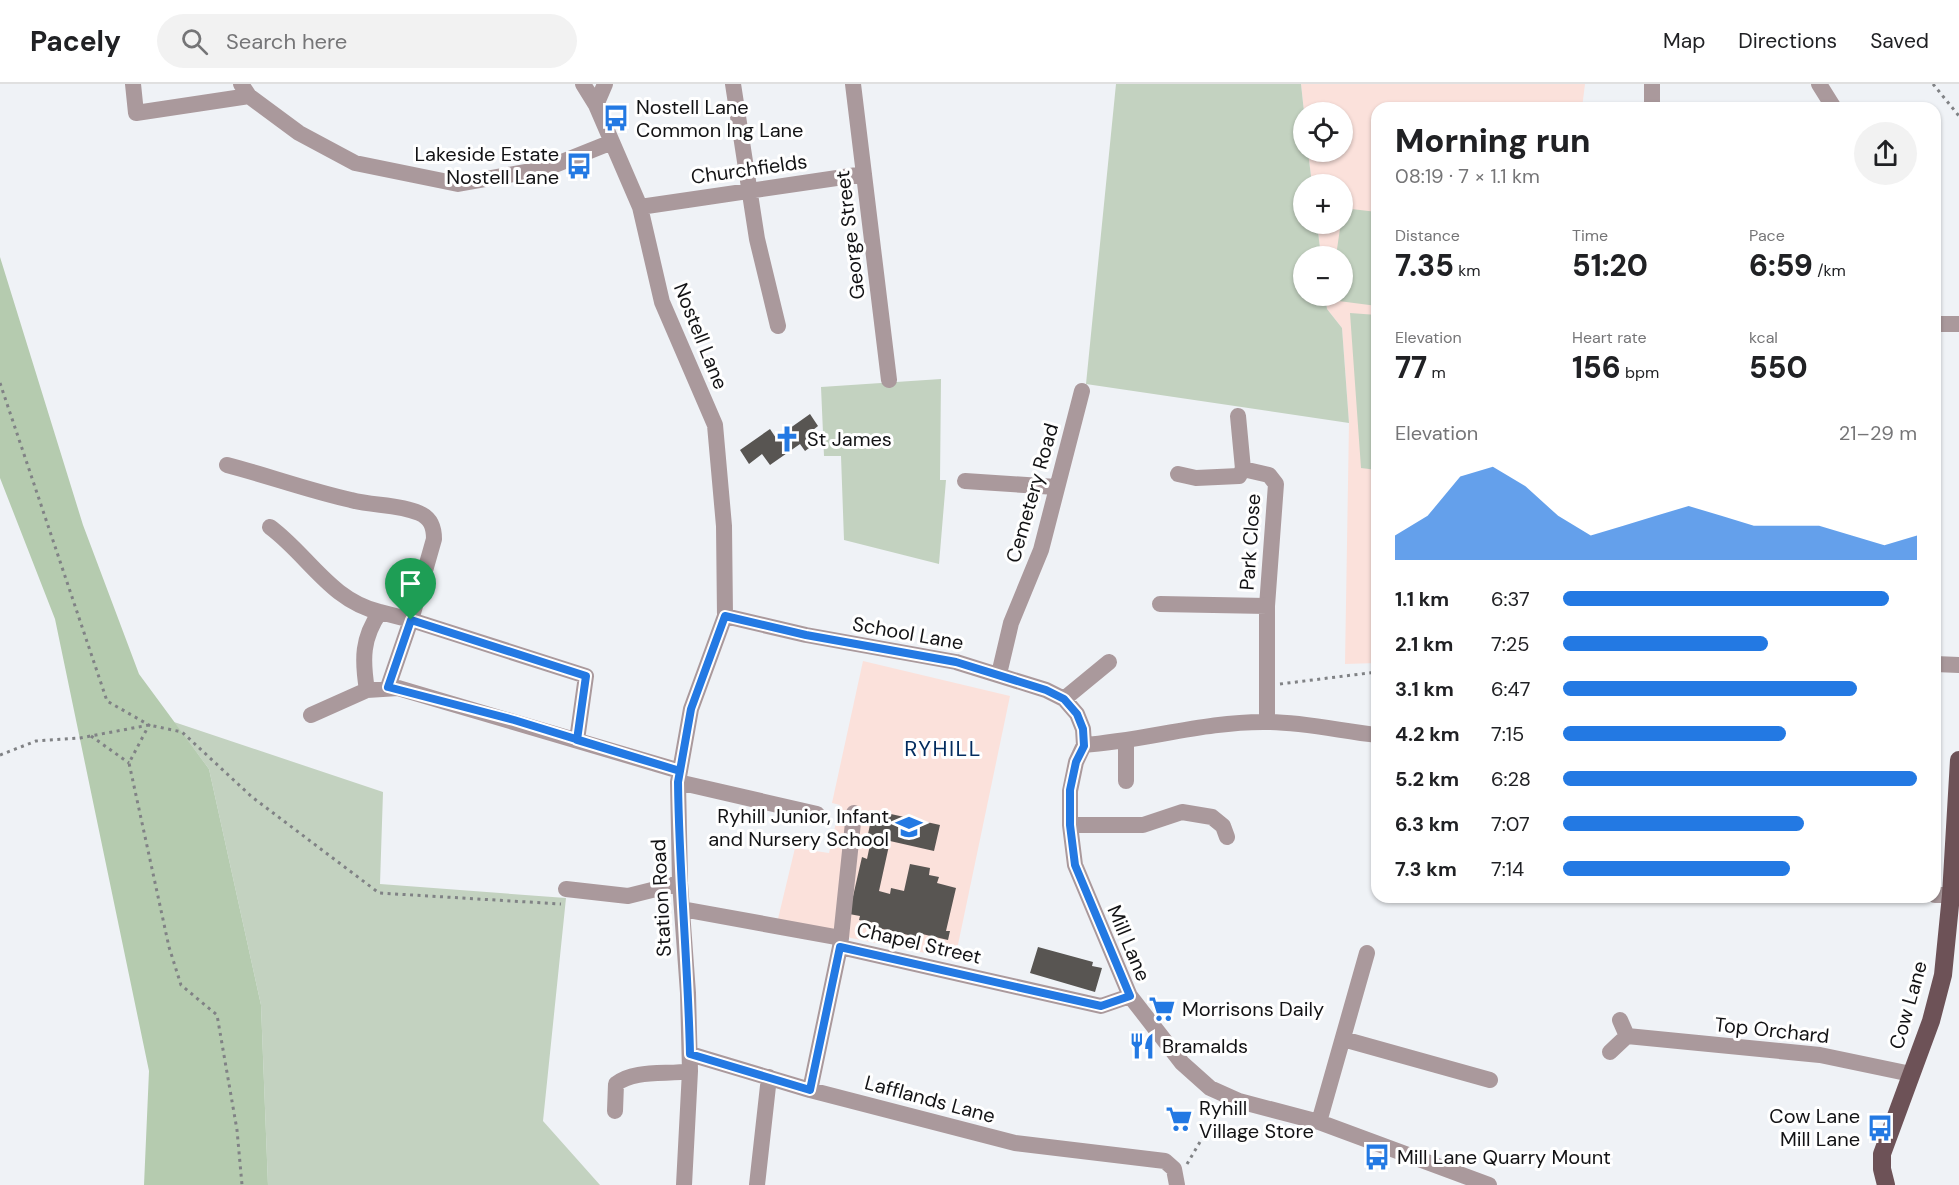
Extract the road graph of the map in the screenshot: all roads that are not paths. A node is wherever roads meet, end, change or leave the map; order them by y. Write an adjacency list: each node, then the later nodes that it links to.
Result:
1 (133, 84): 8 (street)
2 (584, 84): 11 (street, Nostell Lane)
3 (605, 84): 11 (street)
4 (733, 84): 14 (street)
5 (853, 84): 13 (street, George Street)
6 (1652, 84): 9 (street)
7 (1819, 84): 10 (street)
8 (245, 90): 12 (street)
9 (1652, 102)
10 (1830, 102)
11 (596, 105): 12 (street, Nostell Lane)
12 (612, 142): 15 (street, Nostell Lane)
13 (864, 174): 14 (street, Churchfields); 19 (street, George Street)
14 (750, 190): 15 (street, Churchfields); 18 (street)
15 (640, 207): 31 (street, Nostell Lane)
16 (1941, 324): 17 (street)
17 (1959, 324)
18 (778, 326)
19 (889, 380)
20 (1082, 391): 26 (street, Cemetery Road)
21 (1238, 416): 23 (street)
22 (227, 465): 32 (street)
23 (1243, 469): 24 (street); 29 (street, Park Close)
24 (1178, 474)
25 (964, 481): 26 (street)
26 (1056, 487): 36 (street, Cemetery Road)
27 (270, 526): 30 (street)
28 (1160, 604): 29 (street, Park Close)
29 (1267, 606): 41 (street, Park Close)
30 (380, 612): 32 (street); 38 (street)
31 (725, 616): 36 (street, School Lane); 47 (street, Station Road)
32 (411, 620): 37 (street); 43 (street)
33 (1109, 662): 39 (street)
34 (1941, 664): 35 (street)
35 (1959, 665)
36 (999, 674): 39 (street, School Lane)
37 (388, 687): 38 (street); 43 (street)
38 (367, 690): 40 (street)
39 (1064, 699): 45 (street)
40 (311, 715)
41 (1267, 722): 42 (street); 44 (street)
42 (1371, 734)
43 (577, 740): 47 (street)
44 (1126, 742): 45 (street); 48 (street)
45 (1084, 746): 51 (street, Mill Lane)
46 (1959, 760): 53 (main road, Cow Lane)
47 (679, 776): 50 (street); 54 (street, Station Road)
48 (1125, 781)
49 (854, 813): 58 (street)
50 (817, 814)
51 (1070, 825): 52 (street); 60 (street, Mill Lane)
52 (1227, 837)
53 (1956, 874): 55 (main road, Cow Lane)
54 (680, 883): 56 (street); 57 (street, Station Road)
55 (1943, 895): 66 (main road, Cow Lane)
56 (566, 897)
57 (682, 909): 58 (street); 65 (street, Station Road)
58 (841, 943): 60 (street, Chapel Street); 69 (street, Chapel Street)
59 (1367, 953): 63 (street)
60 (1130, 996): 71 (street, Mill Lane)
61 (1620, 1020): 62 (street)
62 (1627, 1036): 64 (street); 66 (street, Top Orchard)
63 (1343, 1039): 68 (street); 71 (street)
64 (1610, 1052)
65 (690, 1062): 67 (street, Lafflands Lane); 70 (street); 72 (street, Station Road)
66 (1911, 1074): 76 (main road, Cow Lane)
67 (769, 1077): 69 (street, Lafflands Lane); 73 (street)
68 (1490, 1080)
69 (810, 1090): 74 (street, Lafflands Lane)
70 (615, 1111)
71 (1319, 1122): 75 (street, Mill Lane)
72 (684, 1185)
73 (757, 1185)
74 (1177, 1185)
75 (1489, 1185)
76 (1886, 1185)

